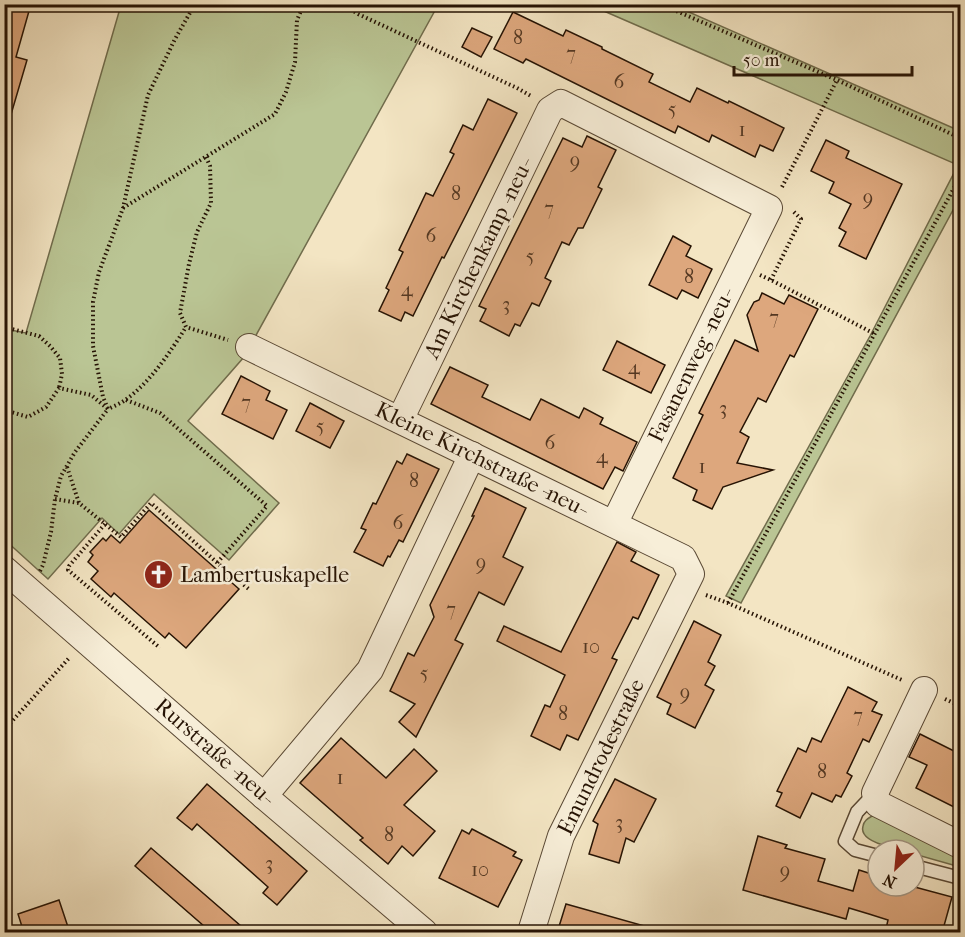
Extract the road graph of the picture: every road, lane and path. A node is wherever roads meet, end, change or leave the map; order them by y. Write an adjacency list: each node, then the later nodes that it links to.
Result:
1 (195, 4): 11 (path)
2 (304, 4): 8 (path)
3 (343, 4): 6 (path)
4 (660, 4): 5 (path)
5 (837, 80): 7 (path); 10 (path)
6 (555, 106): 10 (street); 22 (street, Am Kirchenkamp -neu-)
7 (960, 138)
8 (206, 157): 11 (path); 15 (path)
9 (960, 177): 16 (path)
10 (773, 203): 12 (street, Fasanenweg -neu-); 13 (path)
11 (123, 208): 20 (path)
12 (740, 268): 13 (path); 28 (street, Fasanenweg -neu-)
13 (771, 280): 16 (path)
14 (4, 327): 18 (path)
15 (186, 327): 17 (path); 19 (path)
16 (874, 334): 34 (path)
17 (249, 346): 22 (street, Kleine Kirchstraße -neu-)
18 (59, 388): 20 (path); 21 (path)
19 (126, 400): 20 (path); 29 (path)
20 (108, 409): 24 (path)
21 (4, 410)
22 (400, 420): 23 (street, Kleine Kirchstraße -neu-)
23 (472, 455): 28 (street, Kleine Kirchstraße -neu-); 41 (street)
24 (67, 466): 25 (path); 26 (path)
25 (55, 499): 26 (path); 32 (path)
26 (79, 503): 27 (path)
27 (105, 524): 29 (path); 36 (path)
28 (614, 524): 31 (street, Kleine Kirchstraße -neu-)
29 (217, 563): 33 (path)
30 (4, 568): 32 (street, Rurstraße -neu-)
31 (686, 587): 34 (path); 47 (street, Emundrodestraße)
32 (30, 590): 35 (street, Rurstraße -neu-)
33 (250, 590)
34 (728, 603): 37 (path)
35 (86, 640): 39 (path); 41 (street, Rurstraße -neu-)
36 (160, 648)
37 (924, 690): 38 (path); 40 (street)
38 (960, 706)
39 (4, 730)
40 (875, 793): 42 (street); 43 (lane)
41 (264, 796): 46 (street, Rurstraße -neu-)
42 (960, 845)
43 (866, 853)
44 (926, 869): 45 (lane)
45 (960, 878)
46 (424, 933)
47 (531, 933)

